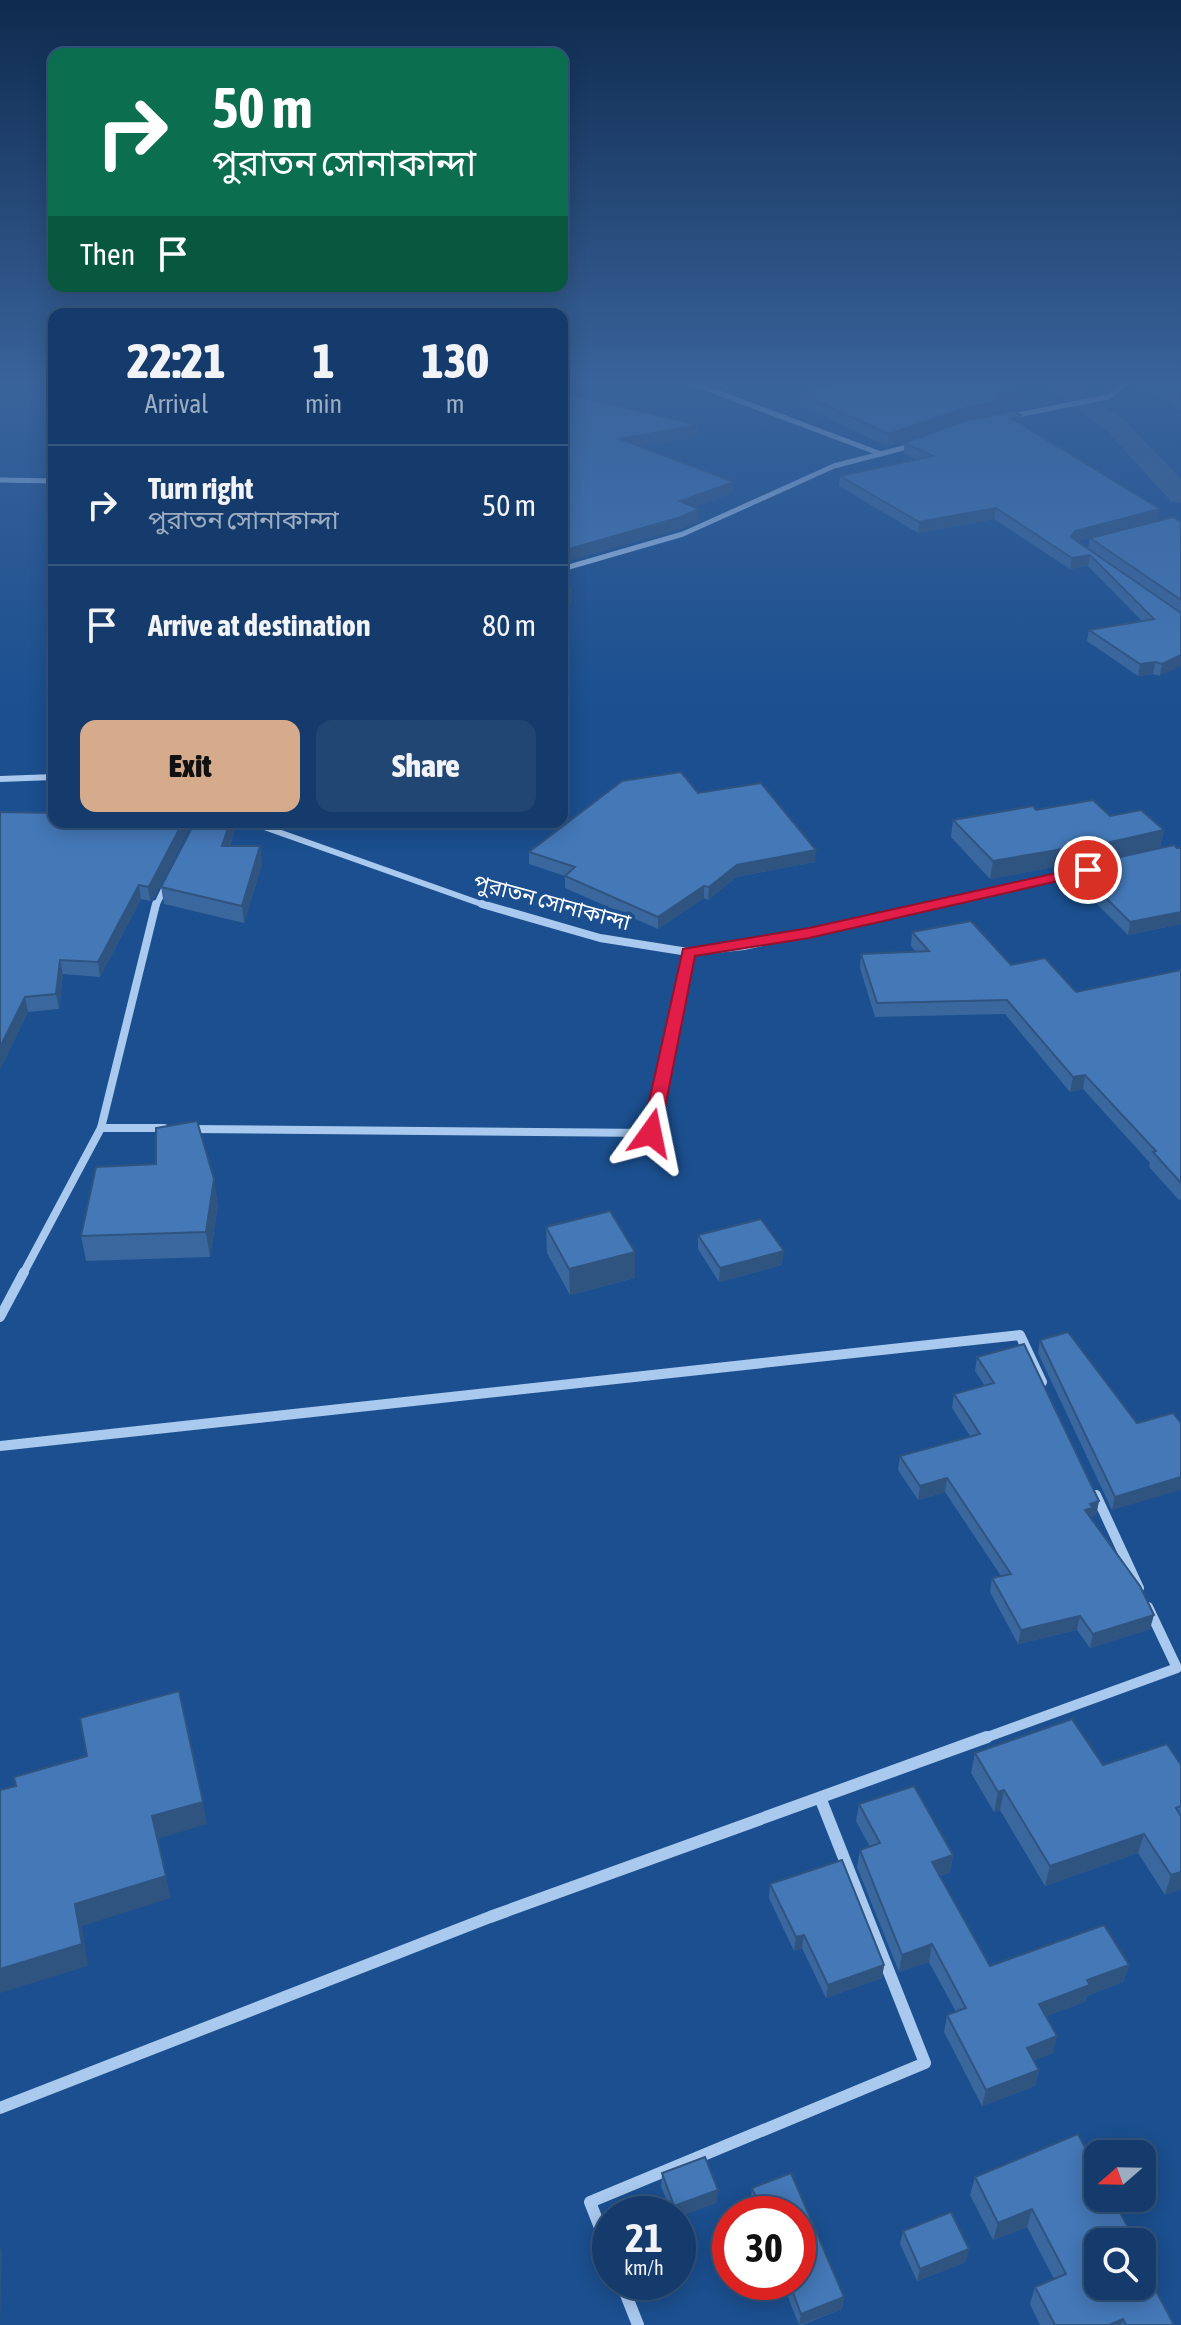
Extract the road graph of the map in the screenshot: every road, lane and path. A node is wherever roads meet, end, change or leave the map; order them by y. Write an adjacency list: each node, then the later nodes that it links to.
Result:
1 (775, 492): 2 (street)
2 (568, 567)
3 (48, 777): 4 (street)
4 (0, 779)
5 (267, 828): 8 (street, পুরাতন সোনাকান্দা)
6 (1088, 870): 8 (street, পুরাতন সোনাকান্দা)
7 (170, 877): 9 (street)
8 (688, 952): 9 (street)
9 (101, 1128): 10 (street)
10 (0, 1317)
11 (1048, 1393): 12 (street)
12 (0, 1446)
13 (1088, 1480): 14 (street)
14 (821, 1800): 15 (street); 16 (street)
15 (0, 2108)
16 (604, 2196)
17 (628, 2300): 18 (street)
18 (638, 2325)

